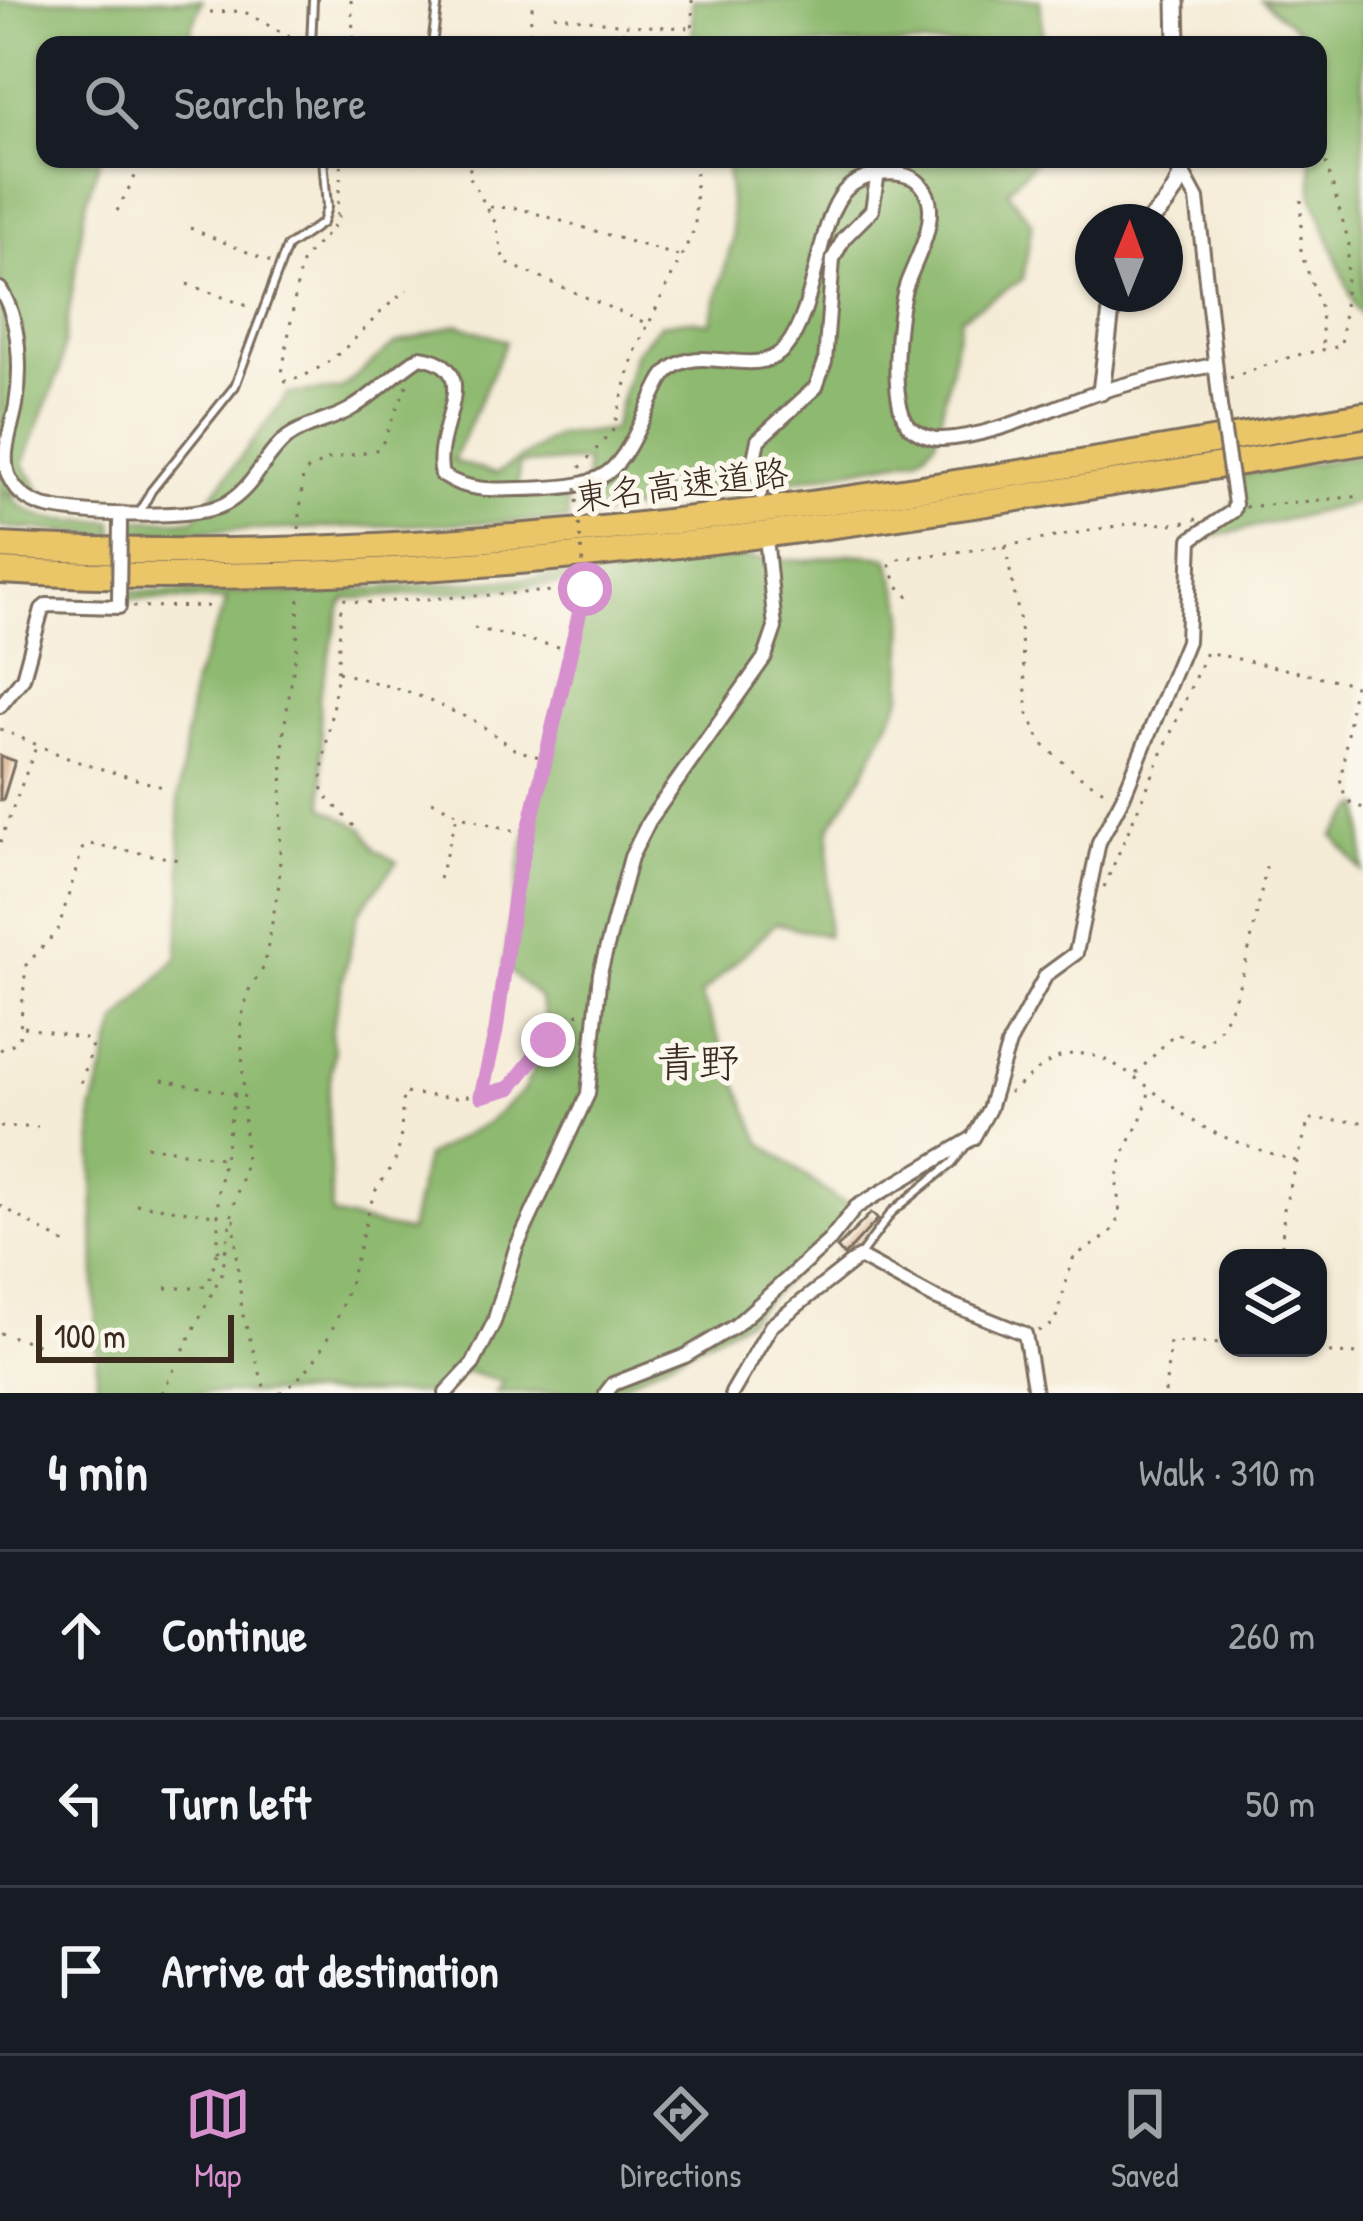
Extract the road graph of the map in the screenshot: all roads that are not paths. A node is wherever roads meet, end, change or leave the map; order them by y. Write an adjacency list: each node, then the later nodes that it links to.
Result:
1 (313, 0): 4 (lane)
2 (438, 0): 5 (lane)
3 (1176, 0): 6 (street)
4 (308, 36)
5 (432, 36)
6 (1177, 36)
7 (324, 168): 19 (lane)
8 (1183, 168): 11 (street)
9 (1184, 168): 14 (street)
10 (878, 173): 15 (street); 18 (street); 19 (street)
11 (1160, 204)
12 (1, 295): 20 (street)
13 (1111, 312): 15 (street)
14 (1214, 365): 15 (street); 25 (street, bridge)
15 (1101, 392)
16 (1363, 415): 21 (highway, 東名高速道路)
17 (1363, 442): 23 (highway, 東名高速道路)
18 (760, 493)
19 (140, 512): 20 (street)
20 (120, 518): 24 (street, bridge)
21 (0, 546)
22 (767, 548): 27 (street)
23 (0, 571)
24 (0, 706)
25 (973, 1138): 26 (lane); 28 (street)
26 (859, 1257): 29 (street); 30 (street)
27 (446, 1393)
28 (606, 1393)
29 (732, 1393)
30 (1035, 1393)

